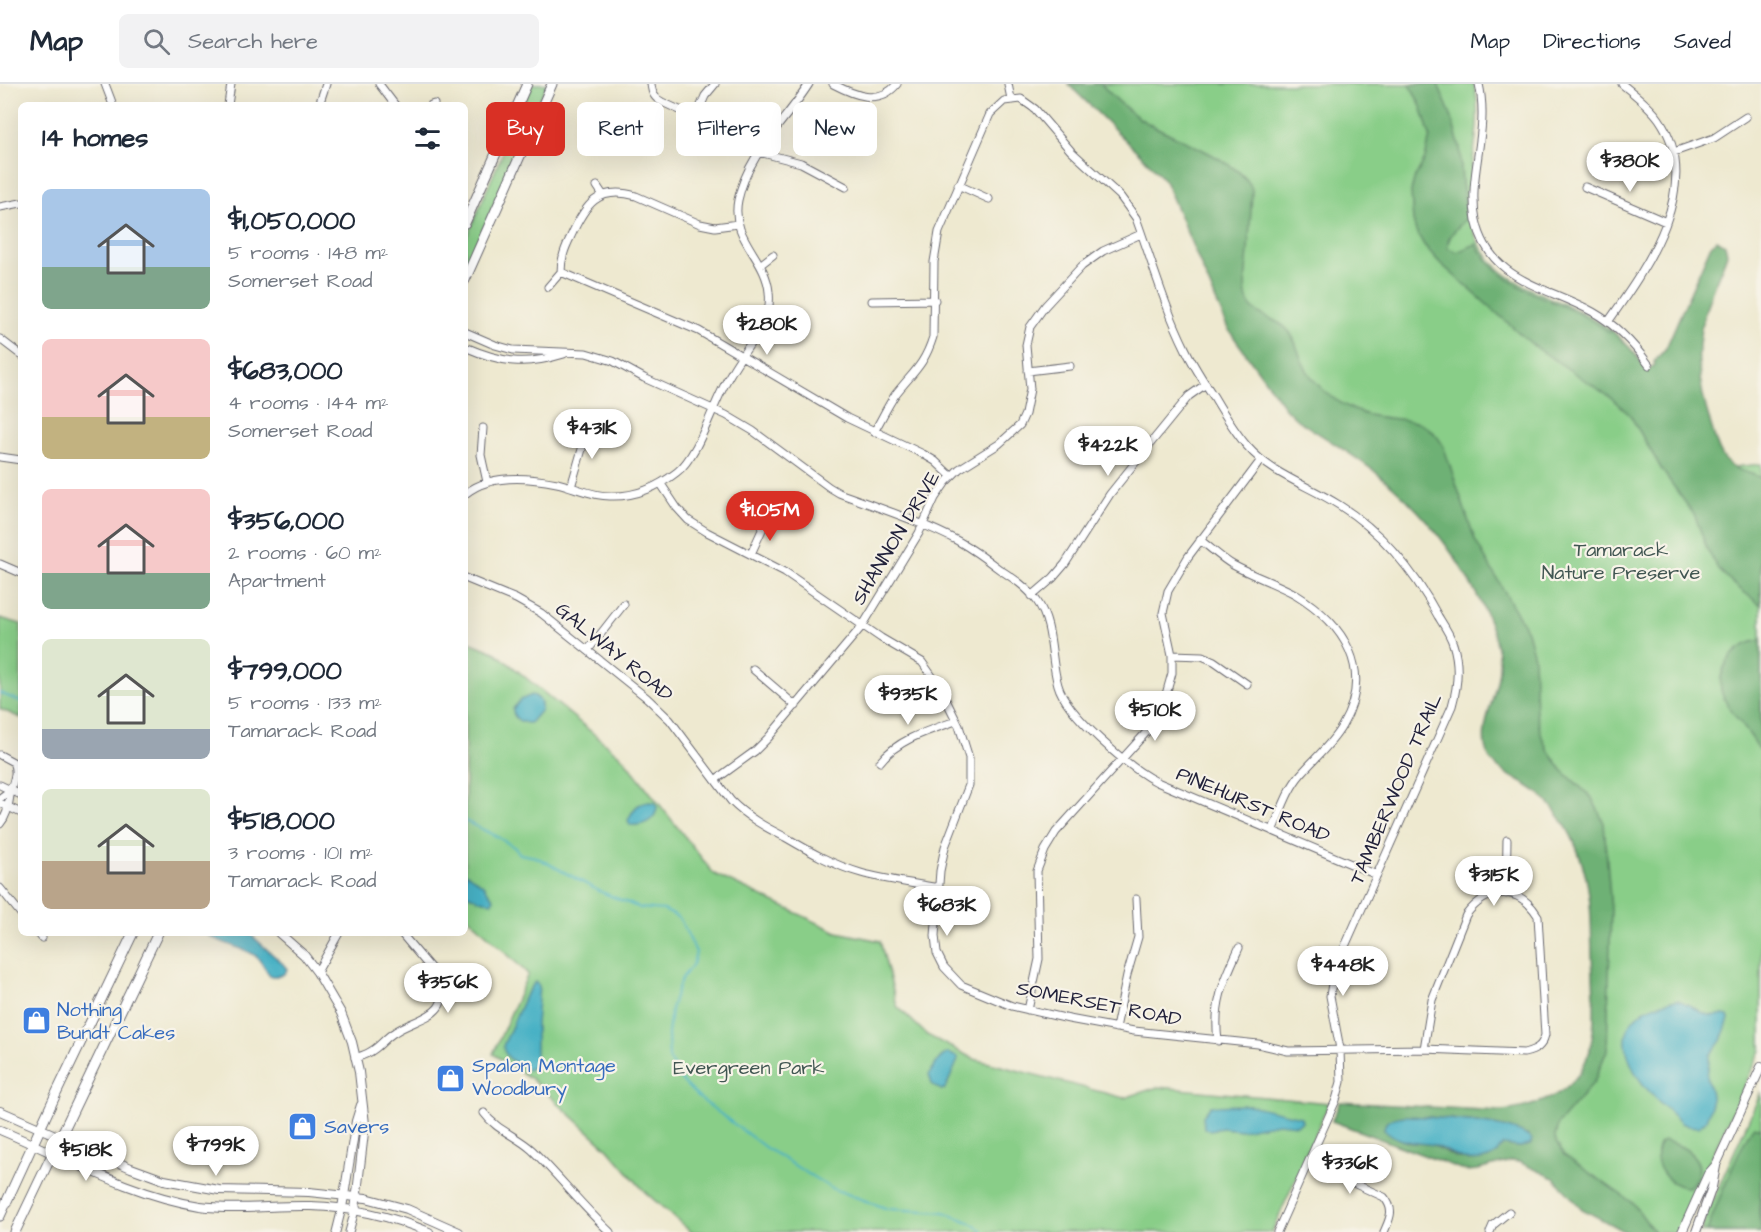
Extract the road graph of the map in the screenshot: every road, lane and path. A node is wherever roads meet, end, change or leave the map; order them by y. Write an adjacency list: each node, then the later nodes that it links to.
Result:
1 (105, 84): 16 (street)
2 (231, 84): 17 (street)
3 (326, 84): 18 (street)
4 (379, 84): 19 (street)
5 (527, 84): 35 (main road)
6 (552, 84): 42 (main road)
7 (651, 84): 21 (street)
8 (715, 84): 20 (street)
9 (809, 84): 23 (street)
10 (833, 84): 11 (street)
11 (897, 84)
12 (1008, 84): 15 (street)
13 (1479, 84): 46 (street)
14 (1627, 85): 24 (street)
15 (1011, 99): 27 (street); 38 (street, TAMBERWOOD TRAIL)
16 (112, 102)
17 (228, 102)
18 (320, 102)
19 (392, 102)
20 (702, 102)
21 (676, 108)
22 (1746, 117): 24 (street)
23 (781, 122)
24 (1674, 152): 36 (street)
25 (757, 156): 37 (street)
26 (774, 156): 29 (street)
27 (958, 185): 32 (street); 44 (street)
28 (597, 186): 31 (street)
29 (846, 187)
30 (1585, 187): 36 (street)
31 (603, 195): 37 (street); 41 (street)
32 (989, 200)
33 (18, 204): 34 (street)
34 (0, 207)
35 (468, 216)
36 (1666, 222): 46 (street)
37 (738, 224): 40 (street)
38 (1142, 234): 55 (street, SHANNON DRIVE); 56 (street, TAMBERWOOD TRAIL)
39 (772, 255): 40 (street)
40 (760, 265): 52 (street)
41 (561, 272): 43 (street); 52 (street)
42 (468, 273)
43 (548, 287)
44 (935, 300): 45 (street); 60 (street)
45 (872, 301)
46 (1608, 322): 53 (street)
47 (468, 333): 51 (street, PINEHURST ROAD)
48 (0, 339): 50 (street)
49 (468, 348): 51 (street, PINEHURST ROAD)
50 (18, 353)
51 (569, 353): 57 (street, PINEHURST ROAD)
52 (741, 355): 57 (street); 60 (street)
53 (1649, 365)
54 (1070, 366): 55 (street)
55 (1028, 371): 64 (street, SHANNON DRIVE)
56 (1206, 384): 63 (street, TAMBERWOOD TRAIL); 76 (street)
57 (713, 409): 66 (street); 70 (street, PINEHURST ROAD)
58 (589, 425): 67 (street)
59 (483, 428): 65 (street)
60 (874, 432): 64 (street)
61 (0, 457): 62 (street)
62 (18, 460)
63 (1261, 460): 71 (street); 99 (street, TAMBERWOOD TRAIL)
64 (951, 476): 70 (street, SHANNON DRIVE)
65 (487, 482): 67 (street); 68 (street)
66 (661, 484): 67 (street); 72 (street, SOMERSET ROAD)
67 (571, 487)
68 (468, 492)
69 (766, 521): 72 (street)
70 (923, 526): 76 (street, PINEHURST ROAD); 78 (street, SHANNON DRIVE)
71 (1200, 540): 80 (street); 97 (street)
72 (751, 554): 78 (street, SOMERSET ROAD)
73 (0, 564): 74 (street)
74 (18, 572)
75 (468, 579): 79 (street, GALWAY ROAD)
76 (1032, 596): 86 (street, PINEHURST ROAD)
77 (624, 604): 79 (street)
78 (863, 625): 83 (street, SHANNON DRIVE); 84 (street, SOMERSET ROAD)
79 (588, 650): 88 (street, GALWAY ROAD)
80 (1172, 654): 82 (street); 86 (street)
81 (753, 669): 83 (street)
82 (1247, 684)
83 (796, 706): 88 (street, SHANNON DRIVE)
84 (956, 721): 87 (street); 101 (street, SOMERSET ROAD)
85 (0, 754): 90 (street)
86 (1124, 759): 97 (street, PINEHURST ROAD); 112 (street)
87 (880, 762)
88 (715, 780): 101 (street, GALWAY ROAD)
89 (0, 785): 90 (street)
90 (11, 790): 91 (street); 92 (street); 94 (street)
91 (18, 794)
92 (0, 798)
93 (0, 803): 94 (street)
94 (10, 807): 95 (street); 96 (street)
95 (18, 811)
96 (0, 824)
97 (1272, 831): 99 (street, PINEHURST ROAD)
98 (1507, 840): 102 (street)
99 (1377, 875): 115 (street, TAMBERWOOD TRAIL)
100 (0, 888): 104 (street)
101 (938, 888): 112 (street, SOMERSET ROAD)
102 (1506, 894): 116 (street); 116 (street, SOMERSET ROAD)
103 (1136, 898): 113 (street)
104 (18, 910)
105 (132, 936): 122 (main road)
106 (157, 936): 124 (main road)
107 (282, 936): 111 (street)
108 (337, 936): 111 (street)
109 (404, 936): 117 (street)
110 (1239, 948): 114 (street)
111 (317, 972): 117 (street)
112 (1028, 1010): 113 (street, SOMERSET ROAD)
113 (1116, 1028): 114 (street, SOMERSET ROAD)
114 (1218, 1041): 115 (street, SOMERSET ROAD)
115 (1340, 1049): 116 (street, SOMERSET ROAD); 127 (street, TAMBERWOOD TRAIL)
116 (1424, 1049)
117 (355, 1058): 119 (street)
118 (1761, 1066): 128 (street)
119 (362, 1102): 129 (street); 130 (street)
120 (0, 1111): 122 (street)
121 (484, 1113): 140 (street)
122 (40, 1128): 124 (street); 125 (main road)
123 (0, 1130): 125 (street)
124 (61, 1137): 126 (main road); 129 (street)
125 (32, 1144): 126 (street); 134 (main road)
126 (53, 1153): 131 (street); 135 (main road)
127 (1309, 1163): 141 (street, TAMBERWOOD TRAIL); 142 (street)
128 (1716, 1165): 144 (street); 145 (street)
129 (345, 1194): 130 (street); 131 (street)
130 (358, 1196): 132 (street); 139 (street)
131 (342, 1208): 132 (street); 136 (street)
132 (355, 1210): 137 (street); 138 (street)
133 (1509, 1212): 143 (street)
134 (0, 1216)
135 (15, 1232)
136 (336, 1232)
137 (349, 1232)
138 (429, 1232)
139 (459, 1232)
140 (610, 1232)
141 (1277, 1232)
142 (1384, 1232)
143 (1490, 1232)
144 (1682, 1232)
145 (1696, 1232)

